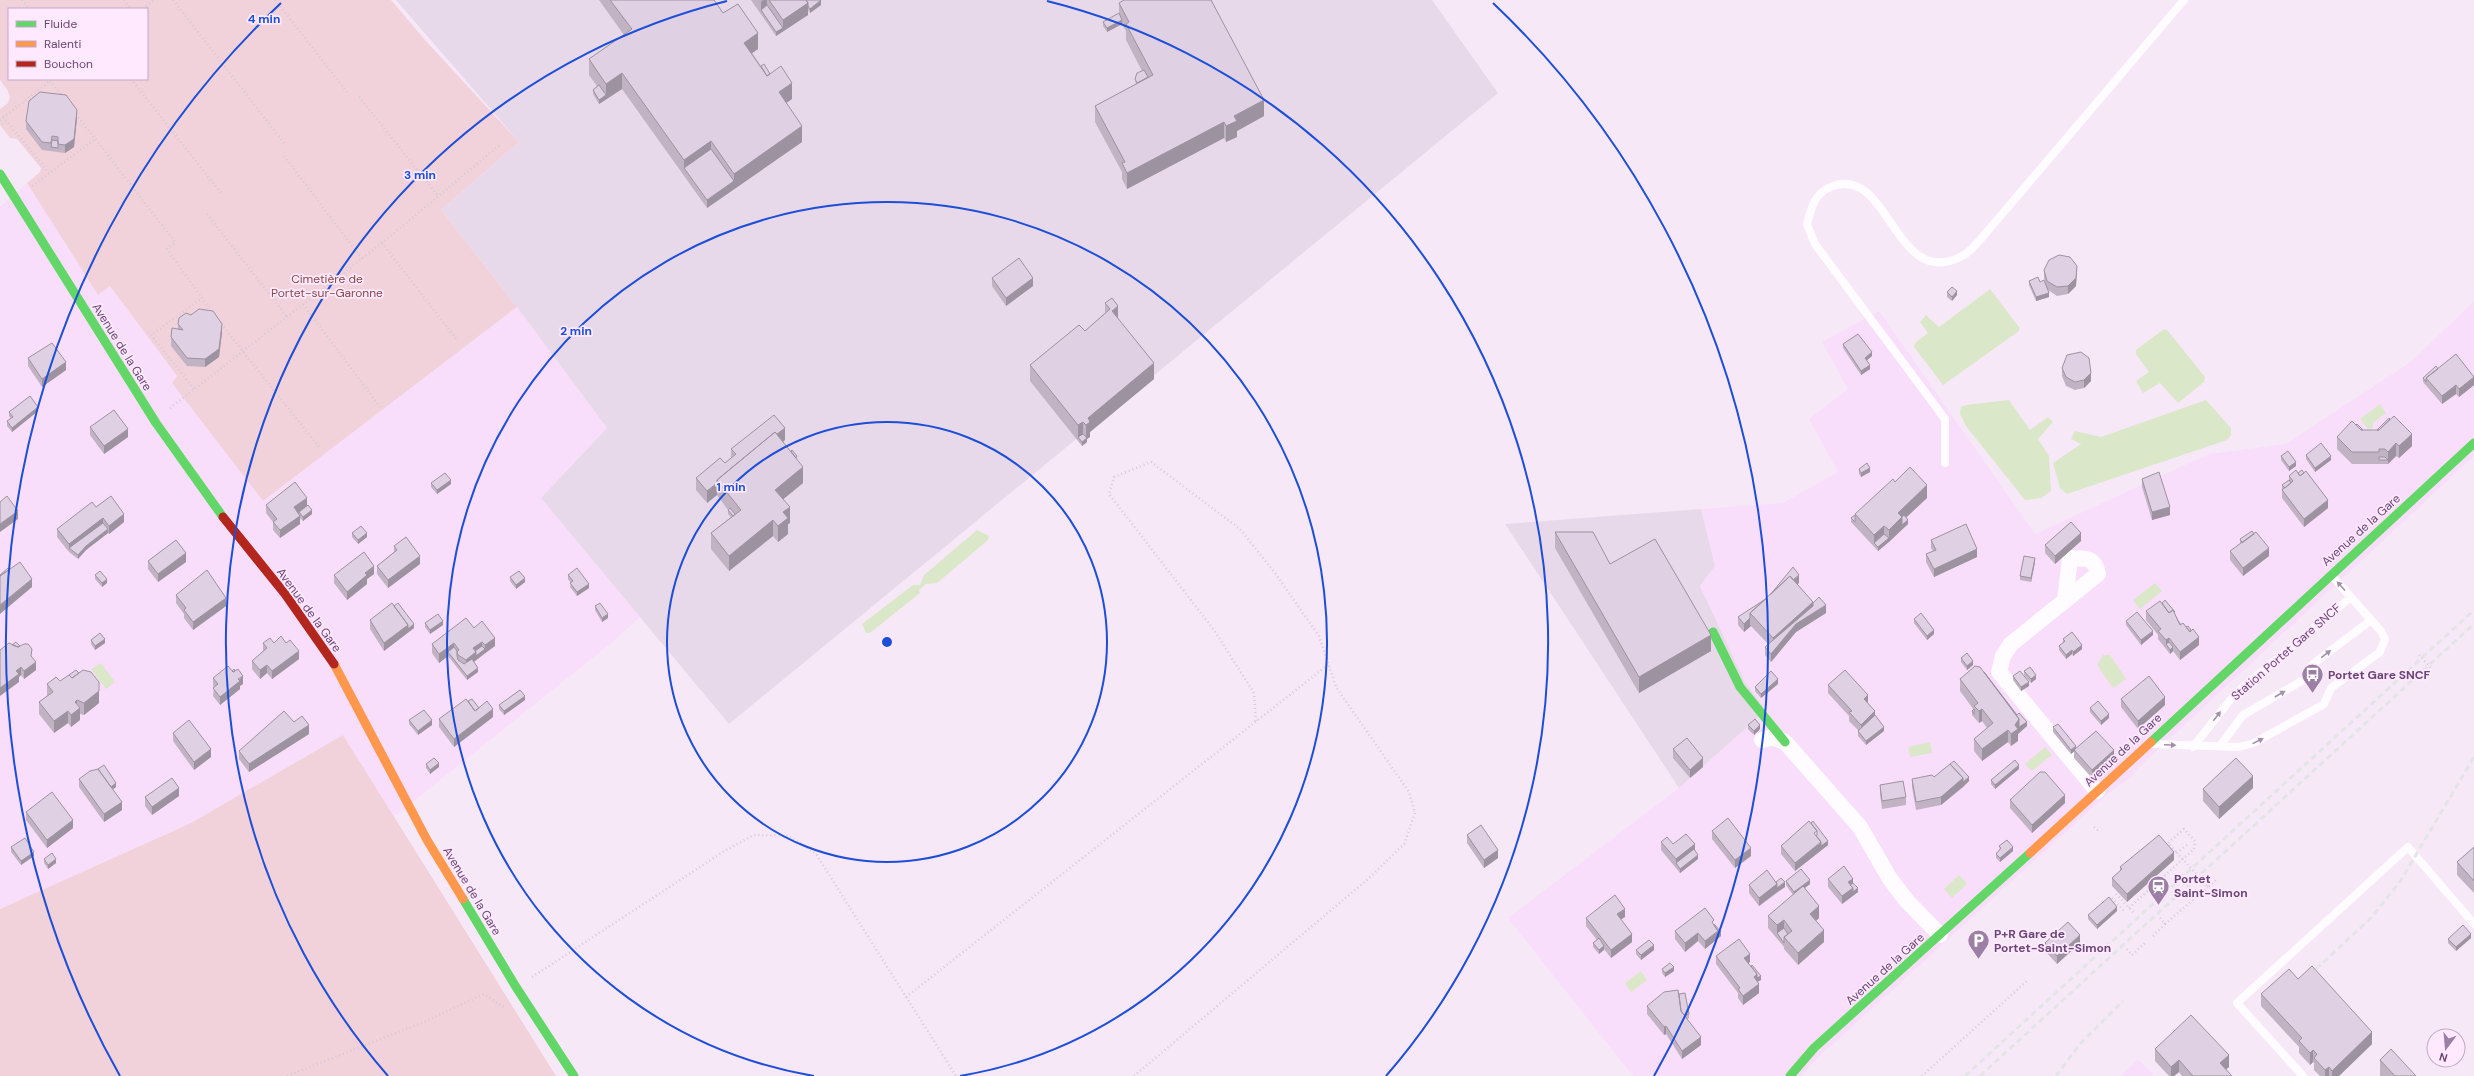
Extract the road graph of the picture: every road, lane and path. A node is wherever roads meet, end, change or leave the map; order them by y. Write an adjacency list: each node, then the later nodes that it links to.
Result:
1 (22, 0): 7 (path)
2 (124, 0): 8 (path)
3 (154, 0): 9 (path)
4 (173, 0): 19 (path)
5 (274, 0): 12 (path)
6 (2184, 0): 42 (lane)
7 (28, 8)
8 (130, 8)
9 (143, 8)
10 (52, 80): 14 (path); 16 (path)
11 (132, 80): 25 (path)
12 (347, 92)
13 (359, 97): 26 (path)
14 (64, 98)
15 (73, 110): 18 (path)
16 (3, 117): 17 (path); 22 (path)
17 (0, 120)
18 (95, 139): 22 (path); 30 (path)
19 (284, 143)
20 (501, 144): 26 (path)
21 (284, 156): 29 (path)
22 (49, 173): 24 (path)
23 (0, 174): 39 (street, Avenue de la Gare)
24 (32, 186)
25 (221, 193)
26 (439, 197): 28 (path)
27 (207, 214): 33 (path)
28 (382, 243): 29 (path); 35 (path)
29 (362, 259): 31 (path)
30 (202, 298): 32 (path); 37 (path)
31 (303, 304): 33 (path); 38 (path)
32 (215, 316)
33 (287, 317): 36 (path)
34 (220, 322): 36 (path)
35 (457, 340)
36 (242, 352): 37 (path); 41 (path)
37 (194, 389): 39 (path)
38 (380, 407)
39 (151, 416): 77 (street, Avenue de la Gare)
40 (2474, 444): 43 (street, Avenue de la Gare)
41 (319, 447)
42 (1945, 463)
43 (2331, 574): 44 (lane, Station Portet Gare SNCF, one-way to 43); 54 (street, Avenue de la Gare)
44 (2351, 597): 46 (lane, Station Portet Gare SNCF); 56 (lane, Station Portet Gare SNCF, one-way to 44)
45 (2066, 601): 57 (street)
46 (2371, 620): 55 (lane, Station Portet Gare SNCF, one-way to 46); 55 (lane, Station Portet Gare SNCF, one-way to 46)
47 (1713, 632): 53 (street)
48 (2419, 655): 50 (path)
49 (1329, 664): 51 (path); 51 (path); 83 (path)
50 (2432, 669)
51 (1256, 722): 78 (path)
52 (1762, 740): 53 (street)
53 (1785, 742): 72 (street)
54 (2148, 744): 56 (lane, one-way to 56); 57 (street, Avenue de la Gare)
55 (2220, 746): 56 (lane)
56 (2193, 747)
57 (2097, 791): 72 (street, Avenue de la Gare)
58 (2094, 827): 59 (path)
59 (2100, 832)
60 (2187, 845): 61 (path)
61 (2177, 853): 63 (path); 66 (path)
62 (2217, 879): 63 (path)
63 (2208, 887): 70 (path)
64 (2116, 894): 66 (path)
65 (2112, 898): 67 (path)
66 (2129, 908): 68 (path)
67 (2125, 912)
68 (2135, 914)
69 (2160, 918): 70 (path)
70 (2165, 924): 73 (path)
71 (2474, 924): 86 (lane)
72 (1940, 935): 84 (street, Avenue de la Gare)
73 (2153, 936)
74 (2146, 942): 75 (path)
75 (2126, 949)
76 (2028, 980): 85 (path)
77 (516, 987): 78 (path); 79 (street, Avenue de la Gare)
78 (906, 997): 82 (path)
79 (527, 1004): 80 (path); 81 (street, Avenue de la Gare)
80 (287, 1076)
81 (574, 1076)
82 (956, 1076)
83 (1134, 1076)
84 (1790, 1076)
85 (1922, 1076)
86 (2303, 1076)

